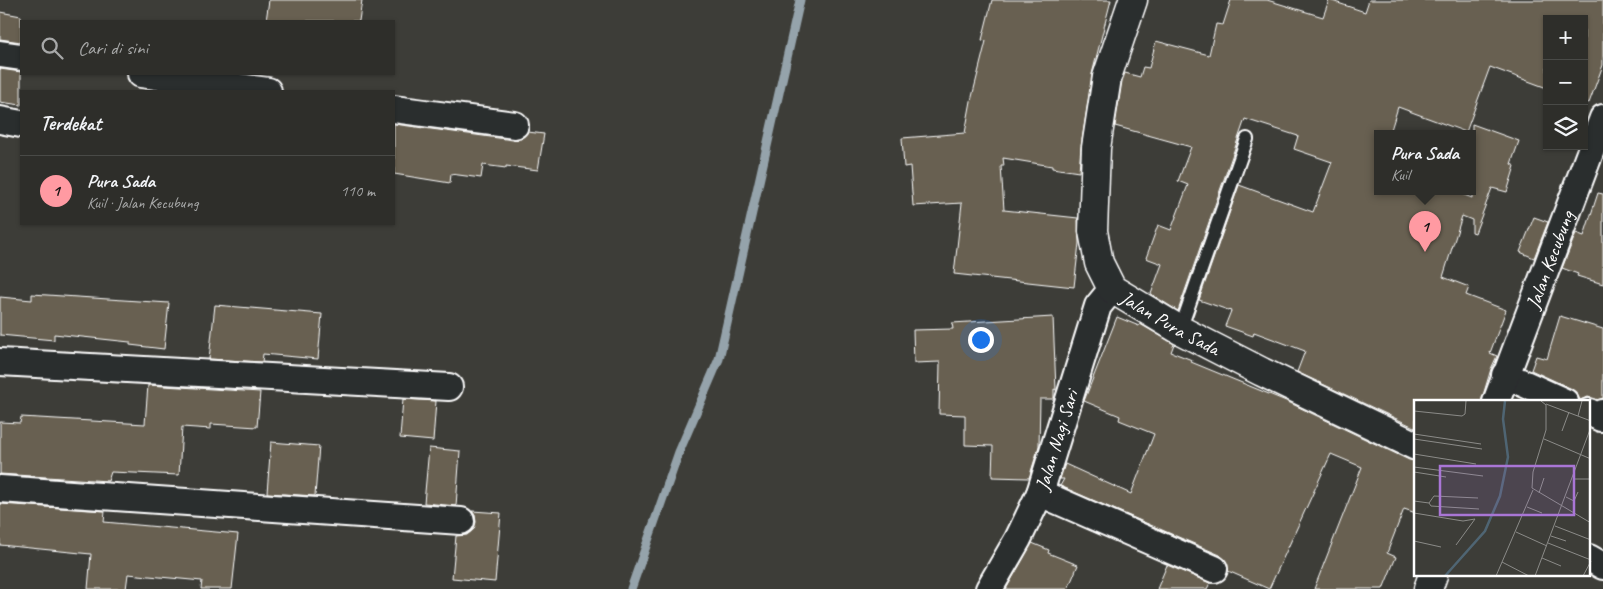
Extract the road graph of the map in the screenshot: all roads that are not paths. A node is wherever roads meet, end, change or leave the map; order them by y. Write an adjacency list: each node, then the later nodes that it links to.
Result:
1 (1133, 0): 13 (street, Jalan Pura Sada)
2 (0, 54): 3 (street)
3 (20, 57)
4 (148, 75): 5 (street)
5 (261, 90)
6 (395, 108): 10 (street)
7 (1603, 118): 12 (street, Jalan Kecubung)
8 (0, 120): 9 (street)
9 (20, 124)
10 (515, 125)
11 (1247, 139): 14 (lane)
12 (1597, 153): 16 (street, Jalan Kecubung)
13 (1112, 289): 14 (street, Jalan Pura Sada); 24 (street, Jalan Nagi Sari)
14 (1180, 330): 22 (street, Jalan Pura Sada)
15 (0, 362): 17 (street)
16 (1505, 375): 18 (street, Jalan Kecubung); 19 (street)
17 (449, 387)
18 (1497, 400)
19 (1561, 400)
20 (1590, 412): 21 (street)
21 (1603, 413)
22 (1414, 445)
23 (0, 489): 25 (street)
24 (1040, 493): 28 (street); 30 (street, Jalan Nagi Sari)
25 (462, 520)
26 (1590, 559): 27 (street)
27 (1603, 566)
28 (1214, 569)
29 (1433, 576): 31 (street)
30 (989, 589)
31 (1428, 589)

